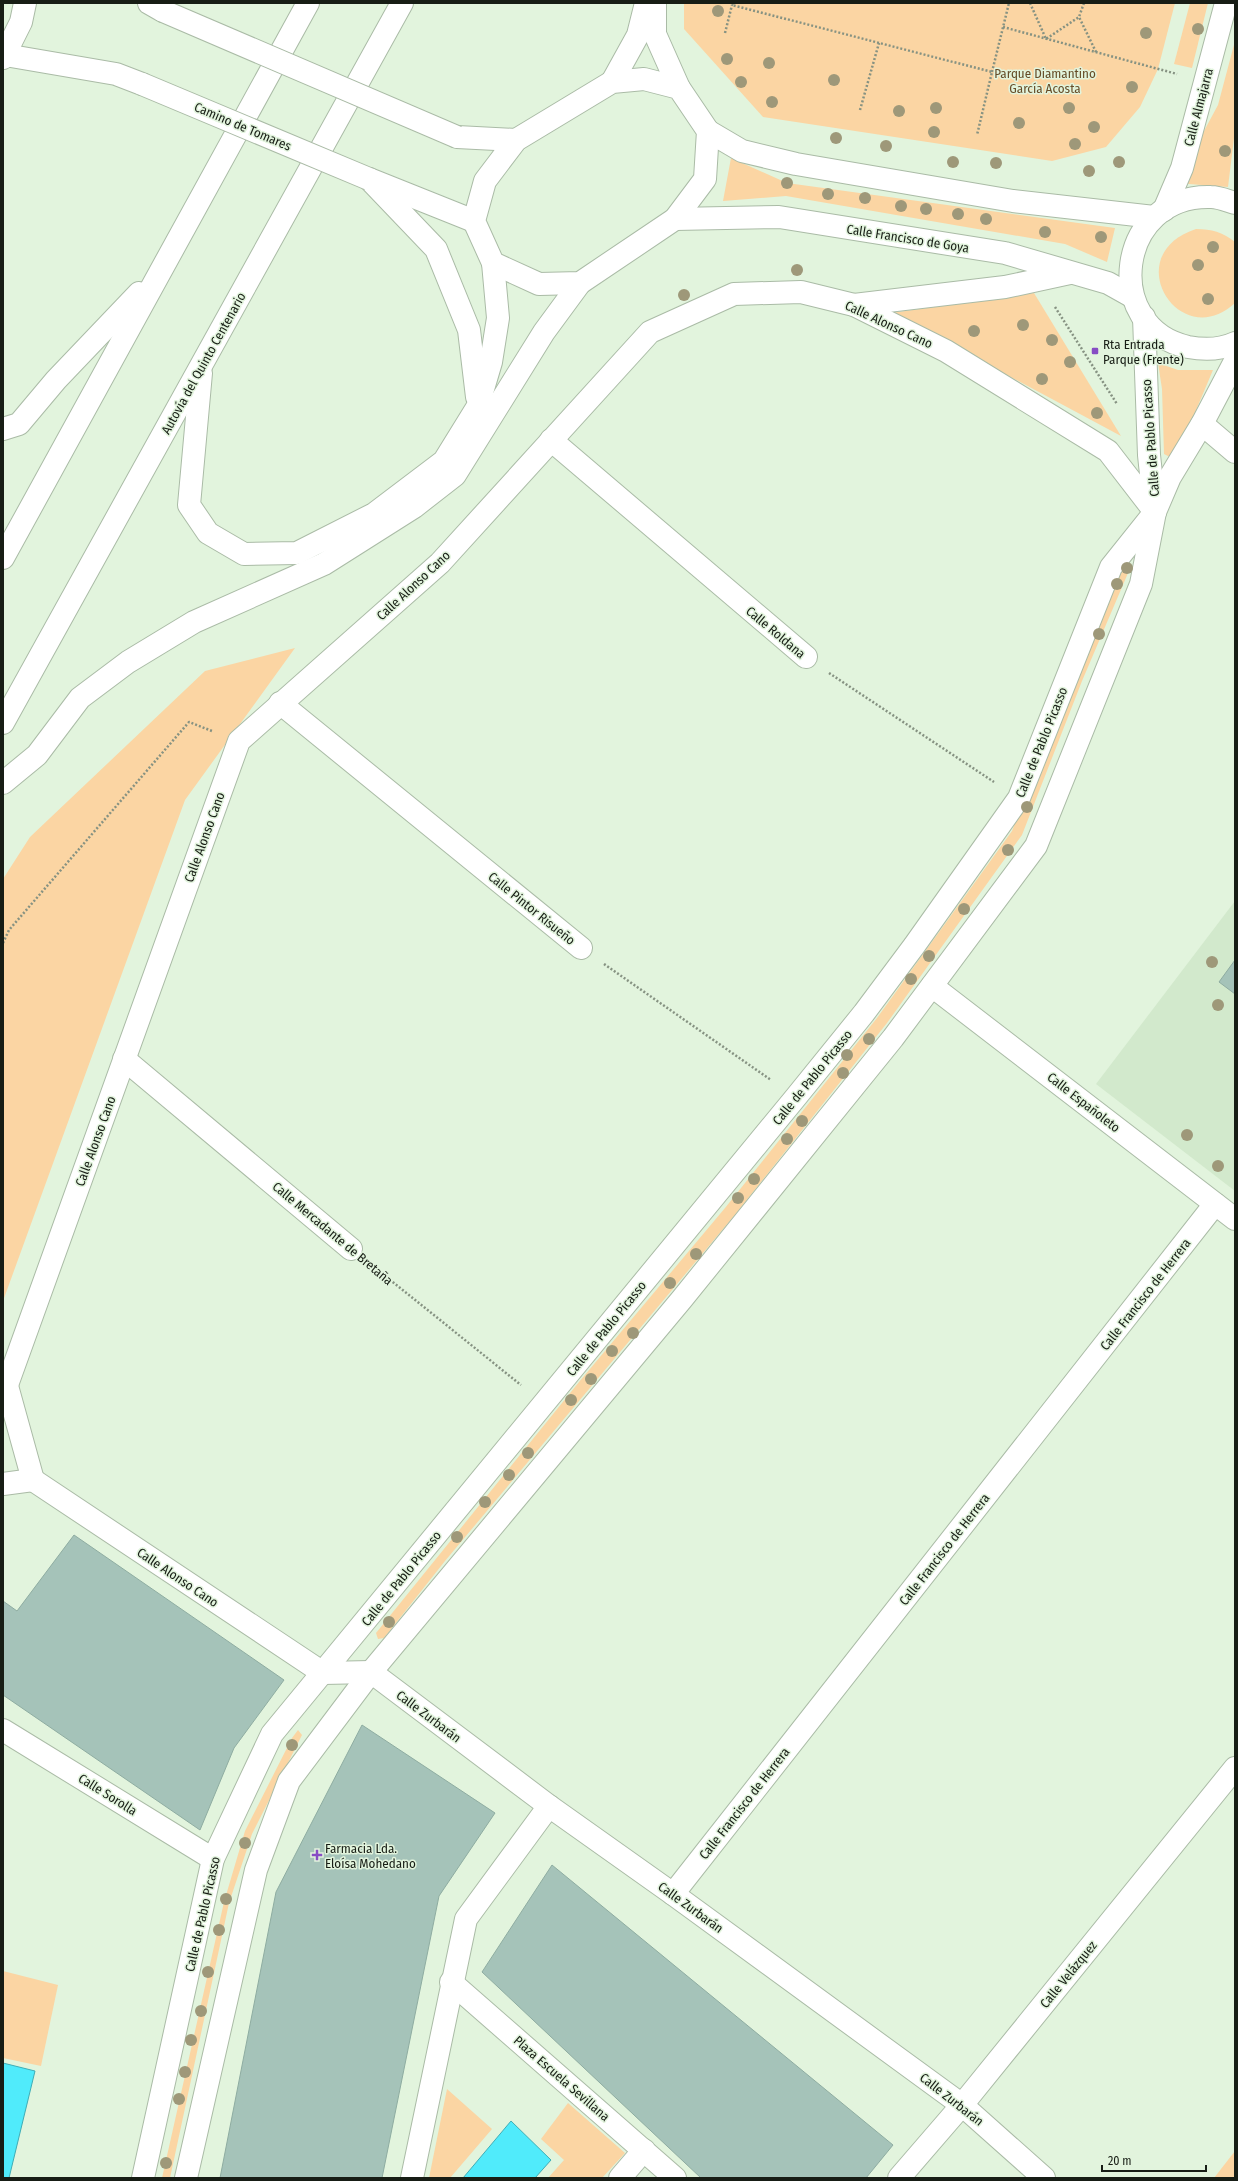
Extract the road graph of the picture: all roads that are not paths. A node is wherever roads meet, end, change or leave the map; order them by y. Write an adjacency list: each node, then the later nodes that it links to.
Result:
1 (25, 3): 8 (main road)
2 (308, 3): 19 (main road)
3 (402, 3): 27 (main road, Autovía del Quinto Centenario)
4 (646, 3): 9 (main road)
5 (654, 3): 10 (main road)
6 (1226, 3): 15 (main road, Calle Almajarra)
7 (156, 7): 12 (main road, bridge)
8 (4, 56): 13 (main road, Camino de Tomares, bridge)
9 (612, 82): 10 (main road); 12 (main road)
10 (679, 88): 11 (main road)
11 (708, 131): 15 (main road); 16 (main road)
12 (516, 140): 17 (main road)
13 (369, 180): 17 (main road, Camino de Tomares); 28 (main road)
14 (1235, 203): 15 (main road)
15 (1159, 213): 22 (main road)
16 (675, 219): 20 (main road, Calle Francisco de Goya); 21 (main road)
17 (474, 221): 18 (main road)
18 (493, 262): 21 (main road); 28 (main road)
19 (160, 272): 30 (main road); 34 (main road)
20 (1074, 272): 22 (main road, Calle Francisco de Goya); 23 (main road)
21 (580, 283): 38 (main road)
22 (1133, 297): 24 (main road)
23 (854, 306): 31 (main road, Calle Alonso Cano); 33 (main road, Calle Alonso Cano)
24 (1144, 317): 25 (main road); 33 (main road, Calle de Pablo Picasso)
25 (1235, 342)
26 (1235, 361): 29 (main road, Calle de Pablo Picasso)
27 (201, 366): 28 (main road); 37 (main road, Autovía del Quinto Centenario)
28 (478, 406)
29 (1202, 424): 32 (main road); 33 (main road, Calle de Pablo Picasso)
30 (3, 429)
31 (551, 440): 35 (main road, Calle Roldana); 36 (main road, Calle Alonso Cano)
32 (1235, 452)
33 (1155, 512): 40 (main road, Calle de Pablo Picasso); 49 (main road, Calle de Pablo Picasso)
34 (3, 558)
35 (806, 657)
36 (280, 703): 39 (main road, Calle Pintor Risueño); 41 (main road, Calle Alonso Cano)
37 (3, 723)
38 (3, 783)
39 (581, 948)
40 (932, 986): 42 (main road, Calle Españoleto); 48 (main road, Calle de Pablo Picasso)
41 (124, 1059): 44 (main road, Calle Mercadante de Bretaña); 45 (main road, Calle Alonso Cano)
42 (1215, 1204): 43 (main road, Calle Españoleto); 54 (main road, Calle Francisco de Herrera)
43 (1235, 1219)
44 (351, 1249)
45 (5, 1391): 46 (main road)
46 (33, 1480): 47 (main road); 49 (main road, Calle Alonso Cano)
47 (3, 1484)
48 (370, 1672): 49 (main road); 52 (main road, Calle Zurbarán); 59 (main road, Calle de Pablo Picasso)
49 (323, 1673): 53 (main road, Calle de Pablo Picasso)
50 (3, 1730): 53 (main road, Calle Sorolla)
51 (1235, 1768): 56 (main road, Calle Velázquez)
52 (549, 1806): 54 (main road, Calle Zurbarán); 55 (main road)
53 (213, 1859): 58 (main road, Calle de Pablo Picasso)
54 (673, 1894): 56 (main road, Calle Zurbarán)
55 (451, 1982): 57 (main road, Plaza Escuela Sevillana); 60 (main road)
56 (962, 2105): 63 (main road, Calle Velázquez); 64 (main road, Calle Zurbarán)
57 (644, 2150): 61 (main road); 62 (main road, Plaza Escuela Sevillana)
58 (143, 2178)
59 (186, 2178)
60 (412, 2178)
61 (620, 2178)
62 (675, 2178)
63 (899, 2178)
64 (1044, 2178)

